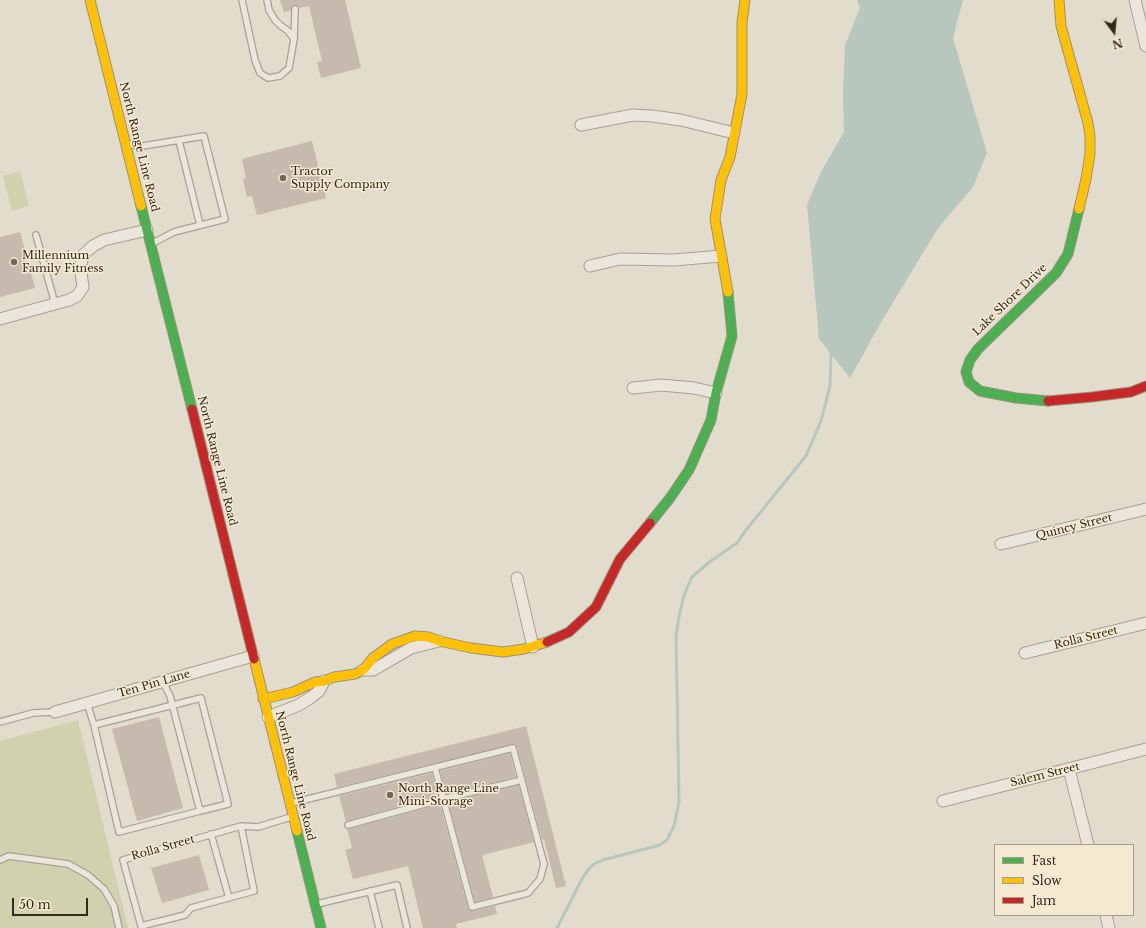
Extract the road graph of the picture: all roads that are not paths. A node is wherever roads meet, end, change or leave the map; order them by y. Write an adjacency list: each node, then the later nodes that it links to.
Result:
1 (90, 0): 13 (street, North Range Line Road)
2 (242, 0): 8 (lane)
3 (267, 0): 8 (lane)
4 (745, 0): 11 (street)
5 (1059, 0): 22 (street, Lake Shore Drive)
6 (1135, 0): 9 (street)
7 (295, 9): 8 (lane)
8 (294, 39)
9 (1146, 46)
10 (581, 125): 11 (street)
11 (734, 132): 18 (street)
12 (178, 140): 13 (lane); 14 (lane); 14 (lane)
13 (126, 144): 15 (street, North Range Line Road)
14 (200, 225): 17 (lane)
15 (147, 230): 17 (street, North Range Line Road); 20 (street)
16 (36, 235): 20 (lane)
17 (150, 244): 32 (street, North Range Line Road)
18 (721, 256): 19 (street); 24 (street)
19 (590, 266)
20 (55, 304): 21 (street)
21 (0, 319)
22 (1146, 386)
23 (634, 388): 24 (street)
24 (716, 393): 30 (street)
25 (1146, 509): 26 (street, Quincy Street)
26 (1001, 544)
27 (517, 578): 30 (street)
28 (1146, 623): 31 (street, Rolla Street)
29 (440, 641): 30 (street); 33 (street)
30 (533, 647)
31 (1025, 653)
32 (253, 656): 35 (street, Ten Pin Lane); 36 (street, North Range Line Road)
33 (363, 670): 34 (street)
34 (324, 681): 36 (street); 40 (street)
35 (163, 682): 37 (street, Ten Pin Lane); 38 (lane)
36 (263, 699): 40 (street, North Range Line Road)
37 (88, 703): 39 (street, Ten Pin Lane); 42 (lane)
38 (172, 705): 42 (lane); 50 (lane); 50 (lane)
39 (55, 712): 41 (lane)
40 (268, 717): 49 (street, North Range Line Road)
41 (0, 722)
42 (94, 725): 50 (lane)
43 (1146, 749): 45 (street, Salem Street)
44 (434, 768): 46 (lane); 47 (lane); 49 (lane)
45 (1069, 769): 48 (street, Salem Street); 55 (street)
46 (522, 780): 47 (lane); 47 (lane)
47 (443, 799): 52 (lane)
48 (943, 801)
49 (290, 804): 51 (street, North Range Line Road)
50 (200, 811)
51 (293, 816): 53 (lane, Rolla Street); 59 (street, North Range Line Road)
52 (348, 825)
53 (241, 826): 54 (lane, Rolla Street); 58 (lane, Rolla Street)
54 (211, 834): 58 (lane); 58 (lane, Rolla Street)
55 (1088, 844)
56 (0, 860): 61 (lane)
57 (370, 891): 59 (lane); 63 (lane); 64 (lane)
58 (229, 898)
59 (315, 904): 62 (street, North Range Line Road)
60 (1106, 916): 65 (street)
61 (119, 928)
62 (321, 928)
63 (379, 928)
64 (407, 928)
65 (1109, 928)

